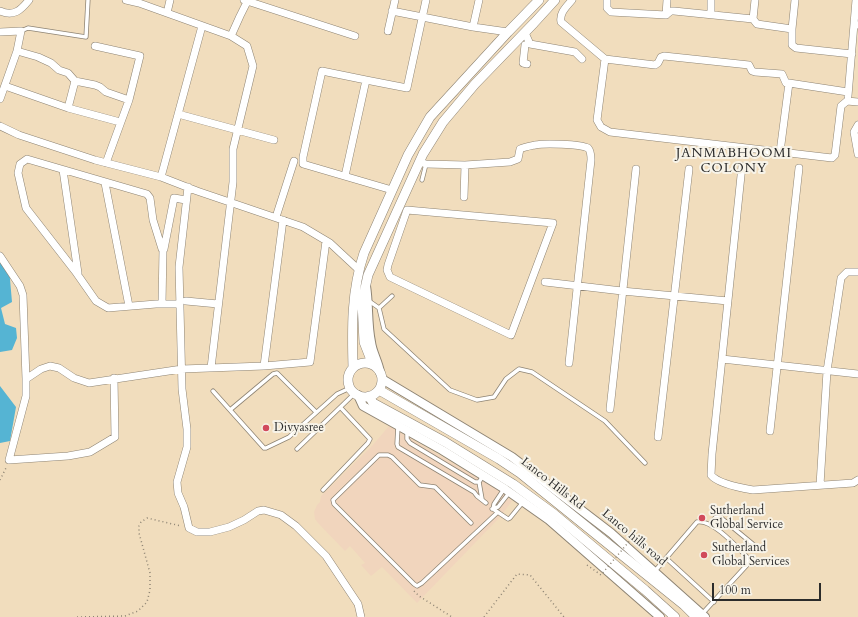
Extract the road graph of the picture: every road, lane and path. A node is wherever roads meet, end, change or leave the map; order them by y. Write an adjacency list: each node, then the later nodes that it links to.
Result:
1 (29, 0): 18 (street)
2 (88, 0): 29 (lane)
3 (126, 0): 20 (street)
4 (170, 0): 20 (street)
5 (247, 0): 33 (street); 34 (street)
6 (394, 0): 19 (street)
7 (426, 0): 23 (street)
8 (479, 0): 27 (street)
9 (539, 0): 32 (main road)
10 (555, 0): 35 (main road)
11 (572, 0): 40 (street)
12 (607, 0): 22 (street)
13 (667, 0): 22 (street)
14 (711, 0): 21 (street)
15 (755, 0): 24 (street)
16 (795, 0): 28 (street)
17 (856, 0): 25 (street)
18 (0, 11)
19 (392, 11): 23 (street); 30 (street)
20 (167, 13): 26 (street)
21 (711, 14): 22 (street); 24 (street)
22 (666, 15)
23 (422, 17): 27 (street); 42 (street)
24 (753, 19): 28 (street)
25 (856, 24): 38 (street)
26 (202, 26): 33 (street); 54 (street)
27 (474, 27): 32 (street)
28 (792, 29): 38 (street)
29 (21, 31): 31 (street); 37 (street)
30 (388, 31)
31 (0, 32)
32 (508, 32): 43 (main road)
33 (231, 36): 58 (street)
34 (355, 36)
35 (525, 43): 39 (street); 41 (street); 47 (main road)
36 (95, 46): 50 (street)
37 (17, 51): 44 (street); 46 (street)
38 (852, 54): 48 (street)
39 (582, 58)
40 (605, 60): 45 (street); 60 (street)
41 (527, 64)
42 (366, 80): 71 (street); 71 (street)
43 (464, 80): 47 (main road); 76 (main road)
44 (75, 81): 50 (street); 53 (street)
45 (789, 83): 48 (street); 60 (street)
46 (5, 86): 49 (street); 53 (street)
47 (472, 87): 64 (main road)
48 (848, 92): 51 (street)
49 (0, 100)
50 (128, 100): 55 (street)
51 (847, 101): 52 (street); 60 (street)
52 (858, 102)
53 (68, 108): 55 (street)
54 (178, 114): 58 (street); 72 (street)
55 (120, 122): 63 (street)
56 (858, 124): 61 (street)
57 (0, 126): 63 (street)
58 (236, 129): 59 (street); 79 (street)
59 (274, 140)
60 (780, 152)
61 (858, 154)
62 (294, 161): 80 (street)
63 (106, 163): 72 (street)
64 (423, 163): 65 (street); 73 (lane); 82 (main road)
65 (465, 165): 77 (street); 93 (street)
66 (742, 166): 98 (street)
67 (799, 168): 107 (street)
68 (636, 169): 94 (street)
69 (689, 169): 96 (street)
70 (63, 170): 74 (street); 90 (street); 90 (street)
71 (345, 176): 76 (street)
72 (161, 177): 75 (street)
73 (422, 180)
74 (105, 183): 86 (street); 102 (street)
75 (188, 186): 78 (street); 79 (street)
76 (392, 190): 88 (main road)
77 (464, 197)
78 (186, 200): 86 (street); 99 (street)
79 (230, 202): 80 (street); 101 (street)
80 (276, 217): 81 (street)
81 (283, 220): 84 (street); 108 (street)
82 (386, 234): 83 (street); 85 (street); 92 (main road)
83 (399, 234): 85 (street); 85 (street)
84 (326, 241): 88 (street); 108 (street)
85 (396, 243)
86 (163, 249): 100 (street)
87 (0, 256): 116 (street)
88 (358, 269): 110 (main road)
89 (858, 272): 112 (street)
90 (78, 275): 102 (street)
91 (545, 282): 93 (street)
92 (366, 285): 97 (street); 106 (main road)
93 (578, 285): 94 (street); 105 (street)
94 (622, 291): 96 (street); 122 (street)
95 (392, 296): 103 (lane)
96 (674, 297): 98 (street); 128 (street)
97 (368, 300): 103 (lane); 114 (street)
98 (728, 301): 104 (street)
99 (183, 303): 100 (street); 101 (street); 111 (street)
100 (162, 304): 102 (street)
101 (218, 304): 109 (street)
102 (129, 306)
103 (379, 308): 132 (lane)
104 (722, 359): 107 (street); 137 (street)
105 (569, 363)
106 (373, 365): 110 (main road); 114 (main road)
107 (778, 365): 112 (street); 127 (street)
108 (264, 366): 109 (street)
109 (211, 368): 111 (street)
110 (353, 368): 119 (main road)
111 (182, 369): 115 (street); 147 (street)
112 (827, 371): 113 (street); 137 (street)
113 (858, 374)
114 (381, 376): 117 (main road); 133 (street)
115 (114, 378): 116 (street); 131 (street)
116 (26, 379): 131 (street)
117 (379, 390): 120 (main road); 133 (main road, Lanco Hills Rd)
118 (212, 391): 123 (lane)
119 (354, 392): 120 (main road); 121 (lane); 124 (lane); 125 (street)
120 (369, 396): 129 (main road, Lanco Hills Rd)
121 (341, 408): 130 (lane); 138 (lane)
122 (610, 409)
123 (230, 410): 124 (lane); 124 (lane)
124 (316, 412)
125 (398, 425): 126 (street); 140 (lane)
126 (407, 430): 129 (street); 134 (lane)
127 (770, 432)
128 (658, 437)
129 (443, 446): 134 (street); 144 (main road, Lanco Hills Rd)
130 (297, 449)
131 (10, 460): 135 (path)
132 (645, 463)
133 (523, 471): 152 (main road, Lanco Hills Rd)
134 (481, 479): 139 (street); 140 (lane)
135 (0, 480)
136 (858, 480): 137 (street)
137 (820, 485)
138 (323, 490)
139 (507, 490): 141 (street); 143 (lane)
140 (482, 500): 142 (lane)
141 (523, 502): 143 (lane); 144 (street)
142 (486, 503)
143 (498, 512): 145 (lane)
144 (551, 517): 153 (main road, Lanco Hills Rd); 160 (street)
145 (471, 523)
146 (710, 524): 148 (lane); 149 (lane); 154 (lane)
147 (189, 528): 156 (path); 157 (street)
148 (754, 545)
149 (666, 558): 150 (lane); 154 (lane)
150 (661, 564): 151 (path, bridge); 152 (lane)
151 (587, 565)
152 (651, 573): 153 (main road); 155 (main road, Lanco Hills Rd)
153 (638, 584): 161 (main road, Lanco Hills Rd)
154 (714, 602): 155 (lane)
155 (701, 616)
156 (77, 617)
157 (361, 617)
158 (484, 617): 159 (path)
159 (564, 617)
160 (660, 617)
161 (675, 617)

